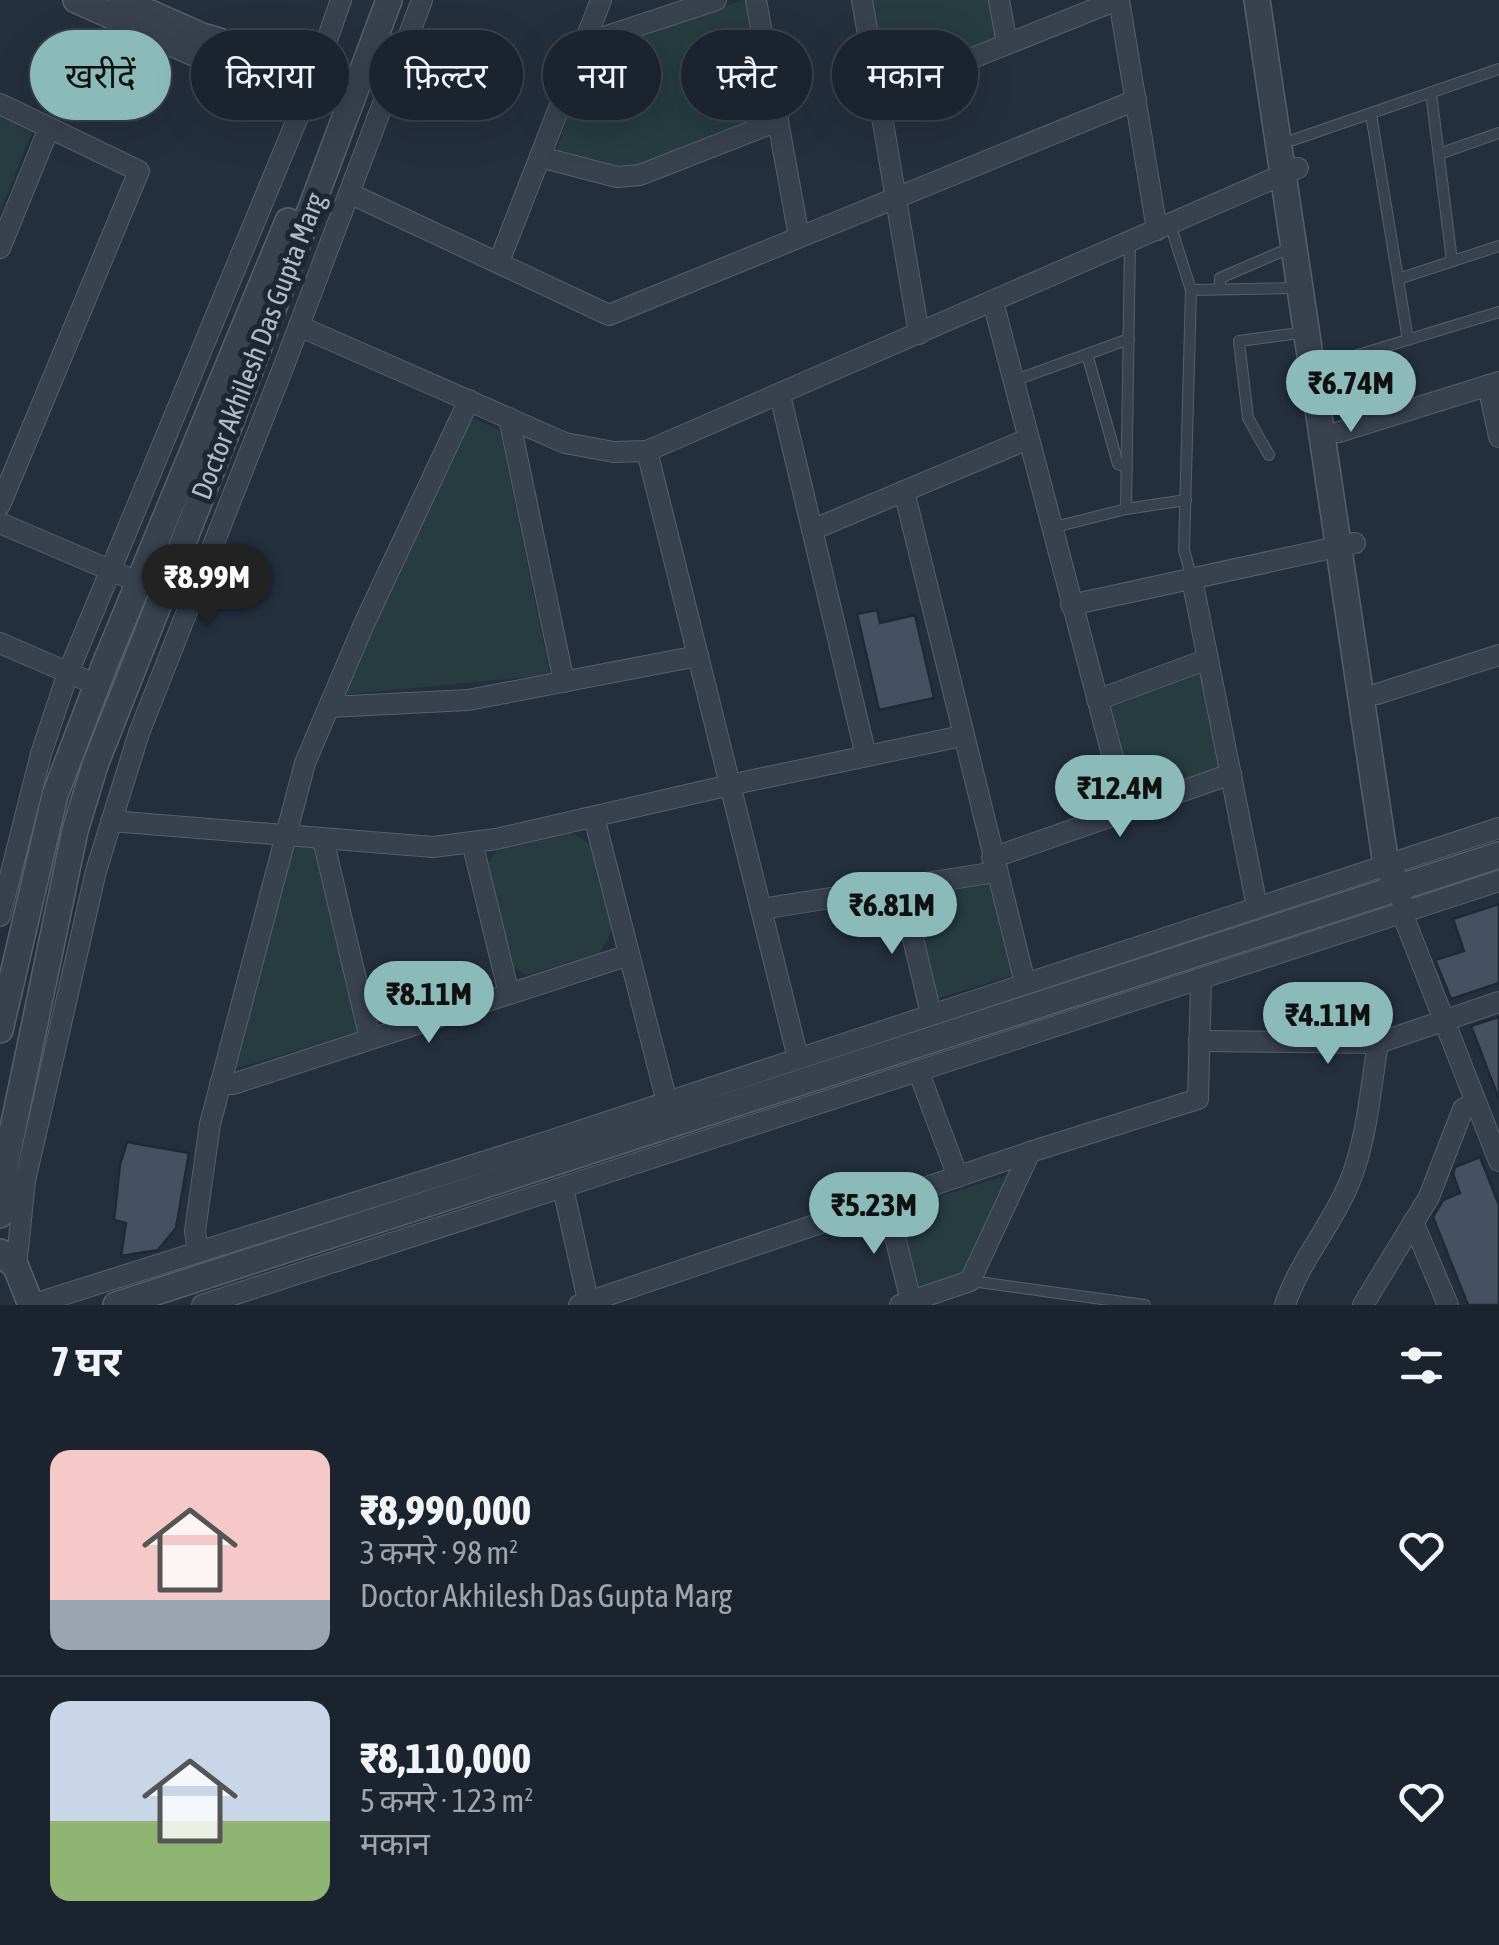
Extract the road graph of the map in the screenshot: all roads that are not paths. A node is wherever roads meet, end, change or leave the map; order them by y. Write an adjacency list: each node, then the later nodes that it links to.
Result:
1 (76, 0): 21 (street)
2 (120, 0): 19 (street)
3 (340, 0): 15 (street)
4 (370, 0): 22 (street, Doctor Akhilesh Das Gupta Marg)
5 (389, 0): 24 (street, Doctor Akhilesh Das Gupta Marg)
6 (422, 0): 41 (street)
7 (601, 0): 16 (street)
8 (716, 0): 17 (street)
9 (756, 0): 34 (street)
10 (862, 0): 18 (street)
11 (1000, 0): 20 (street)
12 (1118, 0): 20 (street); 27 (street)
13 (1257, 0): 40 (street)
14 (1271, 0): 37 (street)
15 (339, 30)
16 (590, 30)
17 (625, 30)
18 (867, 30)
19 (191, 31)
20 (1006, 44): 23 (street)
21 (191, 52)
22 (349, 52)
23 (978, 55)
24 (349, 64)
25 (1499, 70): 26 (lane)
26 (1430, 93): 29 (lane); 38 (lane)
27 (1136, 100): 42 (street); 43 (street)
28 (0, 104): 35 (street)
29 (1371, 114): 37 (lane); 51 (lane)
30 (320, 120): 85 (street)
31 (324, 120): 67 (street, Doctor Akhilesh Das Gupta Marg)
32 (554, 120): 39 (street)
33 (882, 120): 42 (street)
34 (778, 121): 39 (street); 44 (street)
35 (49, 128): 48 (street); 79 (street)
36 (1499, 134): 38 (lane)
37 (1293, 140): 40 (street)
38 (1439, 154): 49 (lane)
39 (540, 157): 50 (street)
40 (1291, 172): 43 (street); 46 (street); 63 (street)
41 (349, 193): 50 (street); 57 (street)
42 (896, 198): 44 (street); 59 (street)
43 (1164, 227): 45 (street); 54 (lane)
44 (799, 237): 50 (street)
45 (1130, 242): 55 (street); 60 (lane)
46 (1295, 246): 52 (street); 53 (lane)
47 (1499, 246): 49 (lane)
48 (0, 248)
49 (1452, 261): 51 (lane)
50 (499, 262)
51 (1398, 279): 61 (lane)
52 (1301, 288): 53 (lane); 58 (street)
53 (1220, 289): 54 (lane)
54 (1191, 290): 78 (lane)
55 (993, 302): 59 (street); 64 (street)
56 (1499, 312): 61 (lane)
57 (299, 326): 68 (street); 70 (street)
58 (1308, 332): 75 (lane); 84 (street)
59 (919, 334): 66 (street)
60 (1128, 339): 62 (lane); 76 (lane)
61 (1408, 340): 63 (lane)
62 (1087, 354): 64 (lane); 76 (lane)
63 (1328, 364): 71 (street)
64 (1014, 381): 73 (street)
65 (1494, 383): 71 (street); 72 (street)
66 (780, 395): 74 (street); 83 (street)
67 (231, 398): 70 (street); 87 (street, Doctor Akhilesh Das Gupta Marg); 139 (street, Doctor Akhilesh Das Gupta Marg)
68 (469, 400): 69 (street); 98 (street)
69 (509, 418): 74 (street); 94 (street)
70 (262, 422): 105 (street)
71 (1339, 432): 84 (street)
72 (1499, 437)
73 (1028, 439): 77 (street); 82 (street)
74 (648, 451): 91 (street)
75 (1269, 454)
76 (1127, 467): 80 (lane)
77 (904, 491): 83 (street); 99 (street)
78 (1186, 500): 80 (lane); 86 (lane)
79 (0, 505)
80 (1126, 509): 82 (lane)
81 (0, 523): 85 (street)
82 (1051, 528): 88 (street)
83 (812, 530): 100 (street)
84 (1348, 545): 86 (street); 96 (street); 112 (street)
85 (111, 571): 87 (street); 93 (street)
86 (1192, 579): 88 (street); 92 (street)
87 (138, 582): 95 (street, Doctor Akhilesh Das Gupta Marg)
88 (1071, 605): 97 (street)
89 (0, 643): 93 (street)
90 (1499, 655): 96 (street)
91 (698, 656): 94 (street); 102 (street)
92 (1208, 659): 97 (street); 101 (street)
93 (68, 673): 95 (street); 117 (street)
94 (564, 682): 98 (street)
95 (97, 685): 125 (street, Doctor Akhilesh Das Gupta Marg)
96 (1377, 694): 112 (street)
97 (1097, 700): 103 (street)
98 (329, 707): 107 (street)
99 (962, 736): 100 (street); 111 (street)
100 (866, 756): 102 (street)
101 (1230, 774): 103 (street); 115 (street)
102 (730, 784): 104 (street); 116 (street)
103 (1127, 811): 111 (street)
104 (594, 816): 109 (street); 118 (street)
105 (111, 821): 107 (street); 142 (street)
106 (1499, 828): 112 (street)
107 (286, 836): 108 (street); 131 (street)
108 (324, 839): 109 (street); 126 (street)
109 (472, 842): 121 (street)
110 (1499, 855): 112 (street)
111 (994, 865): 114 (street); 120 (street)
112 (1398, 880): 113 (street); 115 (street); 119 (street); 124 (street); 147 (street)
113 (1499, 880)
114 (901, 888): 116 (street); 123 (street)
115 (1256, 907): 120 (street)
116 (761, 908): 129 (street)
117 (0, 916)
118 (629, 954): 121 (street); 132 (street)
119 (1200, 979): 127 (street); 130 (street)
120 (1024, 984): 123 (street)
121 (509, 994): 126 (street)
122 (1499, 1002): 124 (street)
123 (931, 1014): 129 (street)
124 (1444, 1019): 128 (street); 133 (street)
125 (0, 1030)
126 (370, 1039): 131 (street)
127 (1200, 1041): 128 (street); 134 (street)
128 (1378, 1043): 150 (street)
129 (798, 1058): 132 (street)
130 (919, 1072): 136 (street); 137 (street)
131 (220, 1084): 141 (street)
132 (667, 1102): 141 (street)
133 (1476, 1102): 135 (street); 140 (street)
134 (1030, 1152): 136 (street); 143 (street)
135 (1499, 1161)
136 (958, 1176): 138 (street)
137 (563, 1188): 145 (street); 148 (street)
138 (886, 1201): 144 (street); 145 (street)
139 (0, 1216)
140 (1413, 1222): 151 (street); 152 (street)
141 (198, 1252): 146 (street)
142 (8, 1260): 146 (street)
143 (970, 1281): 144 (street); 149 (lane)
144 (906, 1303)
145 (586, 1304)
146 (31, 1305)
147 (116, 1305)
148 (202, 1305)
149 (1145, 1305)
150 (1284, 1305)
151 (1364, 1305)
152 (1448, 1305)

